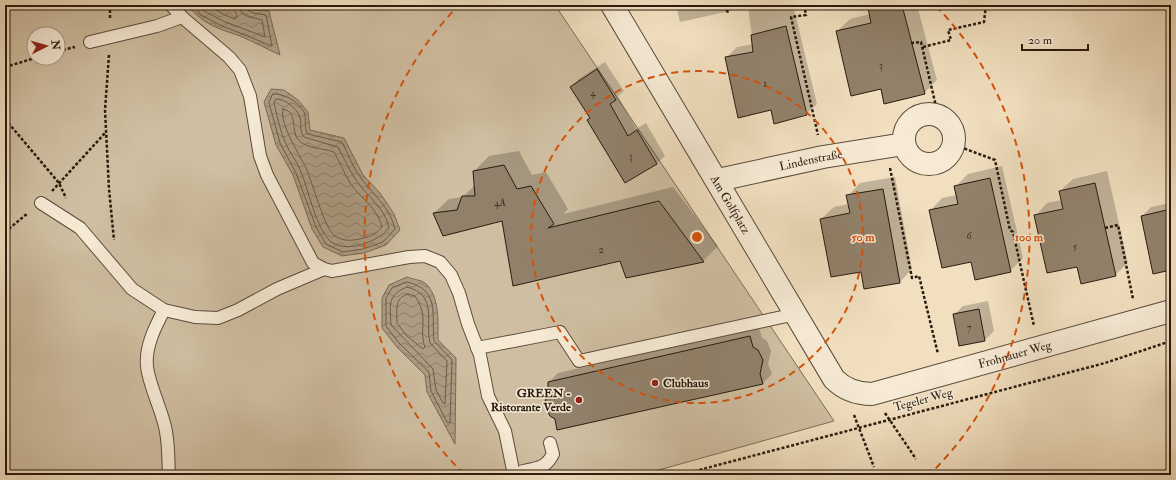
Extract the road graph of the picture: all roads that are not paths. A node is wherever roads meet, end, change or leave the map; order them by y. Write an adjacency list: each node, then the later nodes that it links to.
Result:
1 (171, 5): 3 (lane)
2 (612, 5): 6 (street, Am Golfplatz)
3 (182, 17): 4 (lane); 8 (lane)
4 (90, 42)
5 (895, 145): 5 (street); 6 (street, Lindenstraße)
6 (718, 180): 11 (street, Am Golfplatz)
7 (40, 203): 9 (lane)
8 (324, 269): 9 (lane); 12 (lane)
9 (164, 310): 15 (lane)
10 (1171, 311): 13 (street, Frohnauer Weg)
11 (796, 314): 12 (lane); 13 (street, Am Golfplatz)
12 (477, 348): 16 (lane)
13 (861, 393)
14 (550, 443): 17 (lane)
15 (169, 475)
16 (514, 475)
17 (521, 475)

